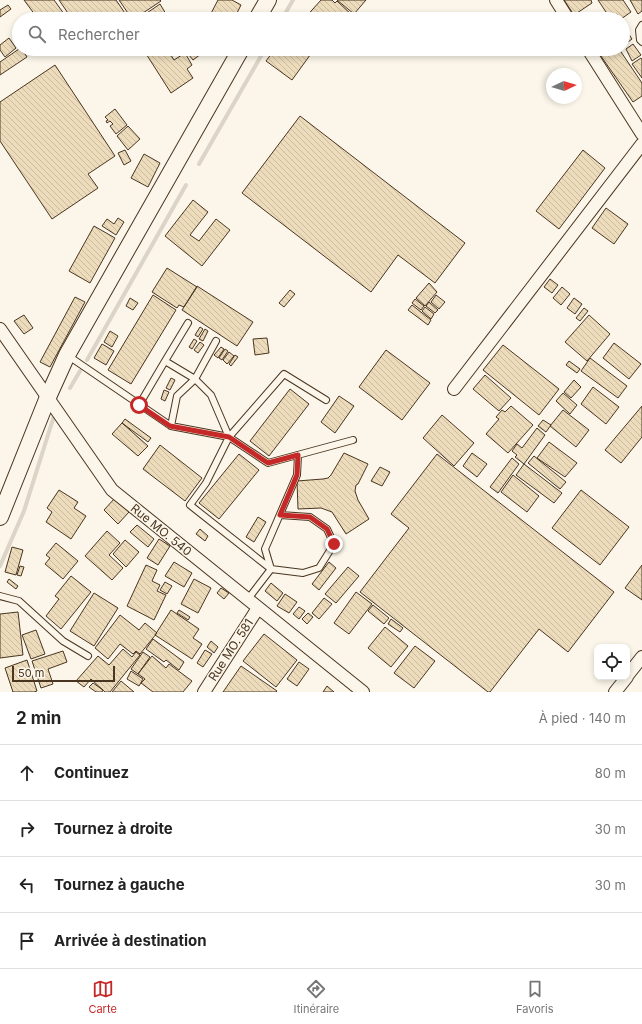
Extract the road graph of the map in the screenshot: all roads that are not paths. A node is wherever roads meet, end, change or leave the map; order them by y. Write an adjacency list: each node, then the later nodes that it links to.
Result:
1 (268, 0): 3 (street)
2 (556, 0): 4 (street)
3 (262, 12)
4 (564, 12)
5 (642, 25): 6 (lane)
6 (642, 42)
7 (236, 56): 14 (street)
8 (592, 56): 9 (street)
9 (642, 134)
10 (642, 144): 17 (street)
11 (188, 323): 15 (lane)
12 (0, 329): 18 (street, Rue MO. 540)
13 (216, 341): 16 (lane)
14 (67, 355): 18 (street); 20 (lane)
15 (166, 361): 16 (lane); 20 (lane)
16 (195, 379): 21 (lane); 22 (lane)
17 (454, 389)
18 (48, 397): 26 (street); 29 (street, Rue MO. 540)
19 (326, 400): 22 (lane)
20 (139, 405): 21 (lane)
21 (170, 426): 22 (lane)
22 (229, 437): 24 (lane); 27 (lane)
23 (353, 440): 24 (lane)
24 (298, 455): 25 (lane)
25 (280, 515): 27 (lane); 27 (lane)
26 (0, 517)
27 (271, 569): 29 (lane)
28 (0, 596): 31 (lane)
29 (248, 599): 30 (street, Rue MO. 540)
30 (258, 608): 35 (street, Rue MO. 581); 36 (street, Rue MO. 540)
31 (88, 656)
32 (642, 657): 33 (street)
33 (630, 673)
34 (625, 680): 37 (street)
35 (204, 692)
36 (363, 692)
37 (615, 692)

